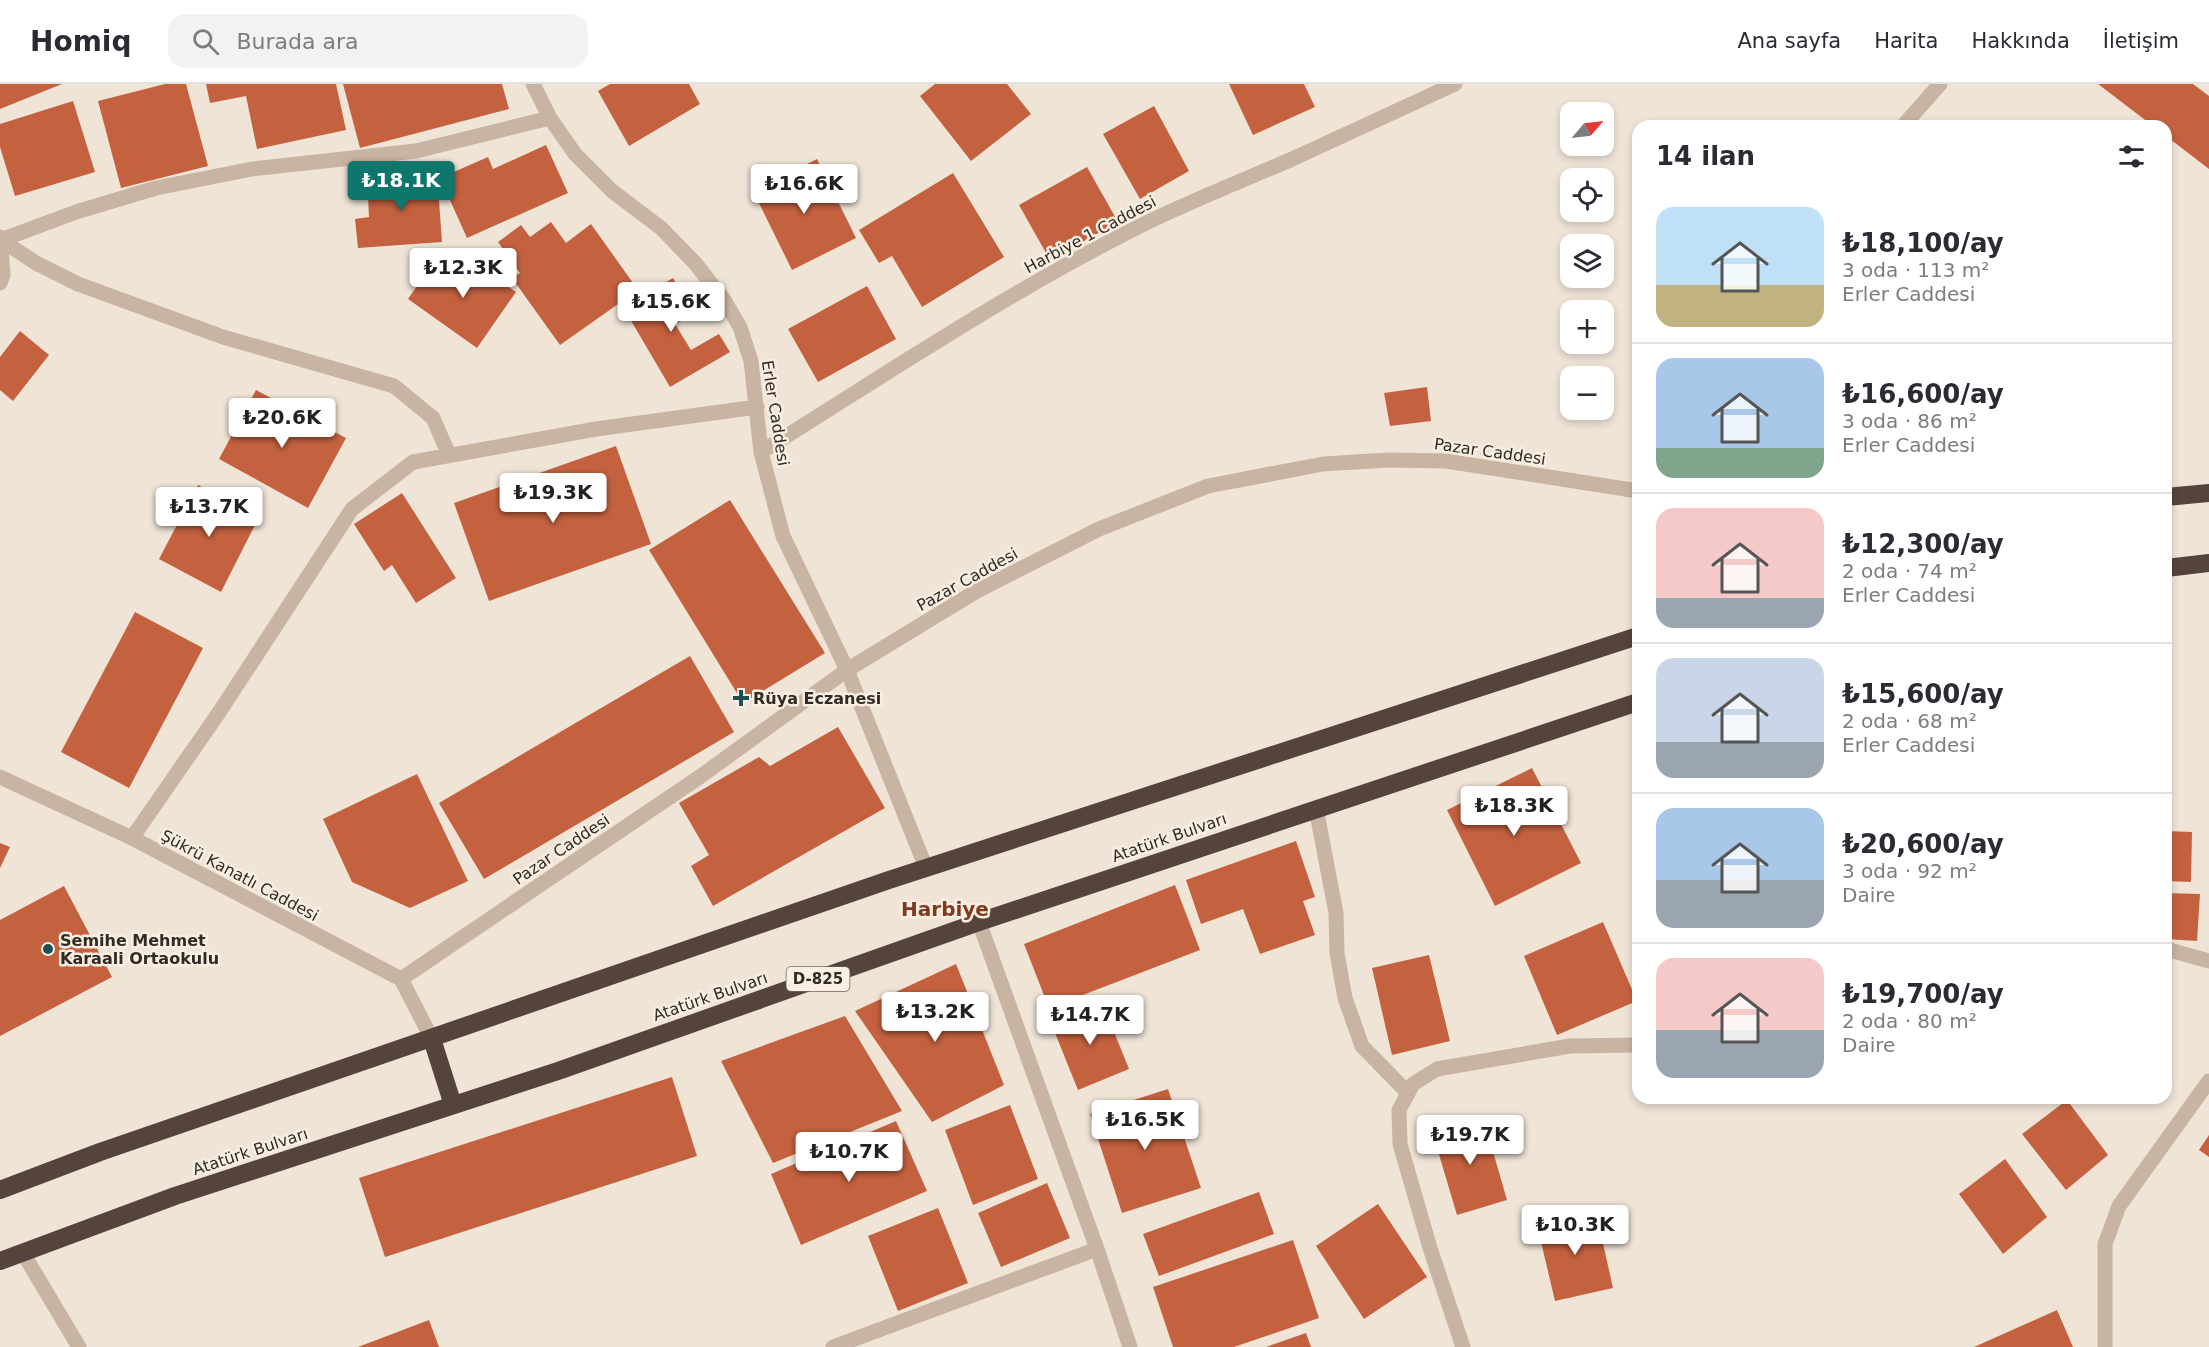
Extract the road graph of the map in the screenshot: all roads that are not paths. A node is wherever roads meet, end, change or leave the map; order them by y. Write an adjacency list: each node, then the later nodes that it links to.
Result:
1 (533, 84): 4 (street, Erler Caddesi)
2 (1455, 84): 9 (street, Harbiye 1 Caddesi)
3 (1940, 84): 5 (street)
4 (550, 118): 6 (street); 8 (street, Erler Caddesi)
5 (1908, 120)
6 (0, 238): 7 (street); 10 (street)
7 (0, 283)
8 (757, 407): 9 (street, Erler Caddesi); 10 (street)
9 (761, 452): 17 (street, Erler Caddesi)
10 (449, 455): 21 (street)
11 (1632, 490): 17 (street, Pazar Caddesi)
12 (2209, 493): 13 (highway)
13 (2172, 496)
14 (2209, 564): 15 (highway)
15 (2172, 567)
16 (1632, 638): 22 (highway)
17 (848, 670): 22 (street, Erler Caddesi); 26 (street, Pazar Caddesi)
18 (1632, 704): 20 (highway, Atatürk Bulvarı / D-825)
19 (0, 777): 21 (street, Şükrü Kanatlı Caddesi)
20 (1316, 808): 23 (highway, Atatürk Bulvarı / D-825); 30 (street)
21 (132, 838): 26 (street, Şükrü Kanatlı Caddesi)
22 (926, 868): 27 (highway)
23 (979, 922): 31 (highway, Atatürk Bulvarı / D-825); 33 (street)
24 (2172, 951): 25 (street)
25 (2209, 961)
26 (401, 979): 27 (street)
27 (432, 1039): 31 (highway); 32 (highway)
28 (1632, 1045): 30 (street)
29 (2209, 1081): 40 (street)
30 (1408, 1093): 39 (street)
31 (453, 1105): 34 (highway, Atatürk Bulvarı / D-825)
32 (0, 1190)
33 (1097, 1249): 37 (street); 38 (street)
34 (23, 1253): 35 (highway, Atatürk Bulvarı / D-825); 36 (street)
35 (0, 1261)
36 (79, 1347)
37 (833, 1347)
38 (1130, 1347)
39 (1463, 1347)
40 (2105, 1347)

